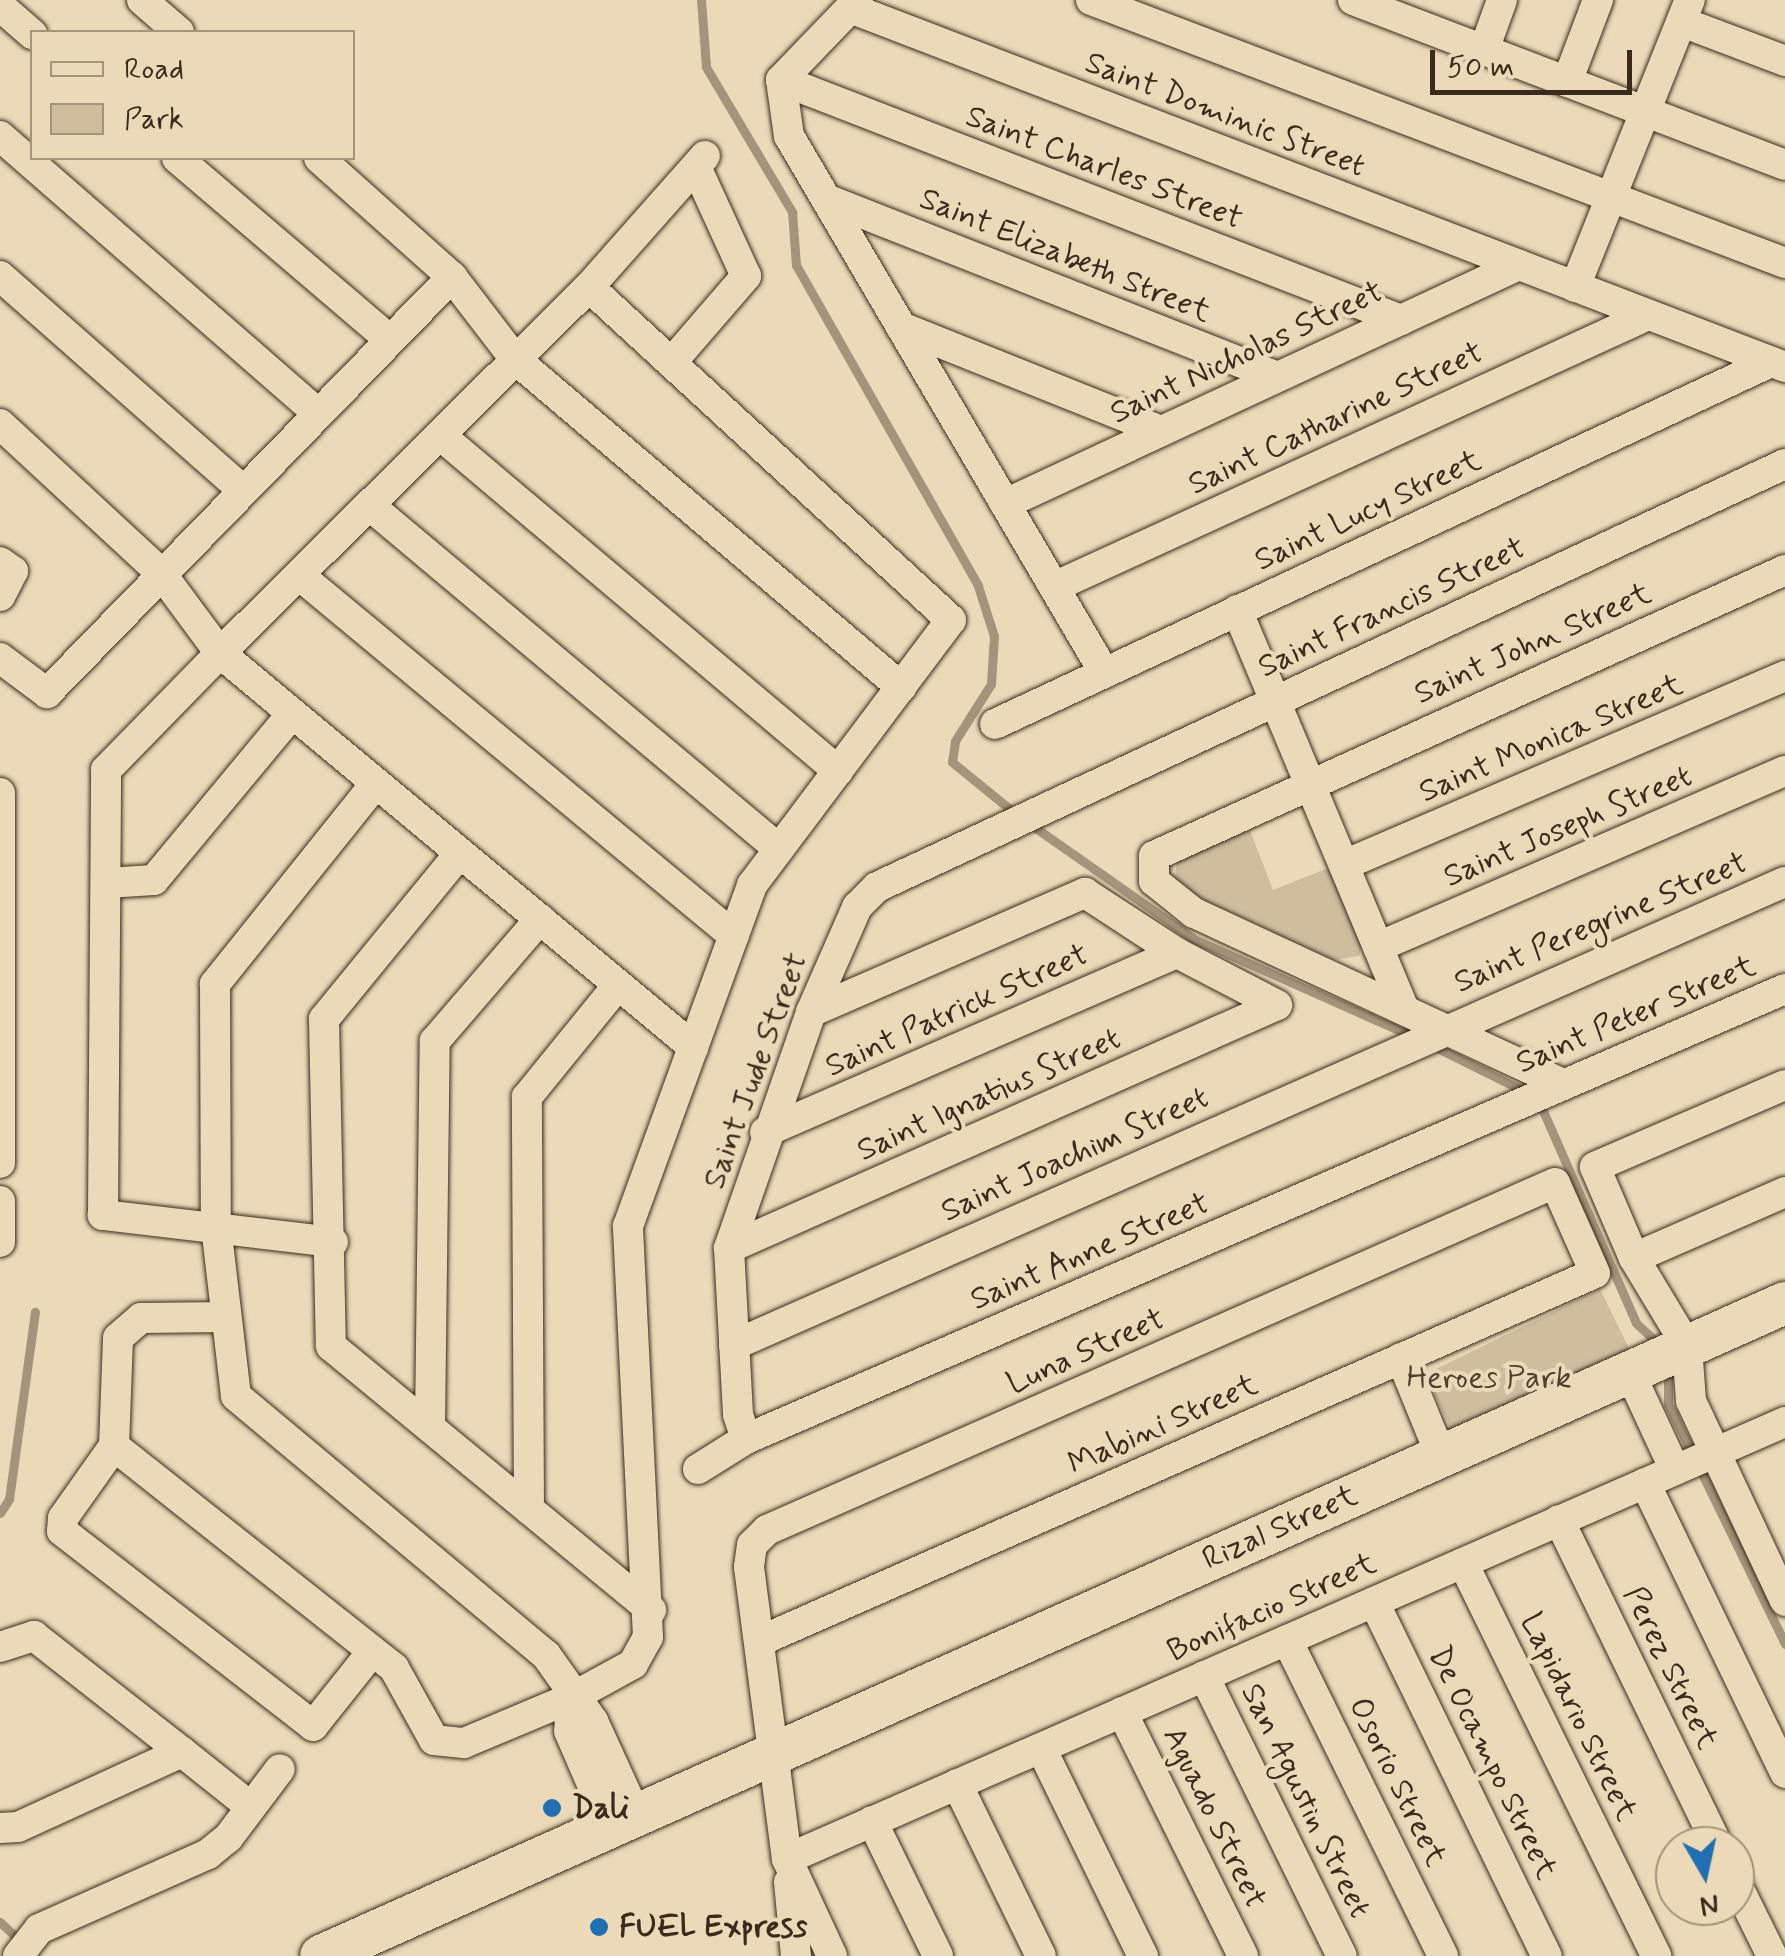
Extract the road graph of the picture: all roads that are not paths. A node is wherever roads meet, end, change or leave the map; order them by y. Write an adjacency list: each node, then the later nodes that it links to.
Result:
1 (142, 0): 10 (street)
2 (1091, 0): 21 (street)
3 (1353, 0): 8 (street)
4 (1502, 0): 12 (street)
5 (1598, 0): 15 (street)
6 (854, 4): 14 (street); 24 (street, Saint Dominic Street)
7 (0, 6): 11 (street)
8 (1400, 8): 12 (street)
9 (1686, 11): 13 (street); 16 (street)
10 (177, 30)
11 (30, 32)
12 (1484, 50): 15 (street)
13 (1785, 61)
14 (782, 80): 22 (street); 30 (street, Saint Charles Street)
15 (1567, 82): 16 (street)
16 (1645, 112): 20 (street); 21 (street)
17 (0, 136): 37 (street)
18 (179, 160): 32 (street)
19 (321, 160): 26 (street)
20 (1785, 166)
21 (1610, 198): 23 (street); 28 (street)
22 (826, 199): 31 (street); 36 (street, Saint Elizabeth Street)
23 (1785, 263)
24 (1519, 265): 28 (street, Saint Dominic Street); 30 (street, Saint Nicholas Street)
25 (0, 276): 42 (street)
26 (452, 277): 32 (street); 33 (street)
27 (588, 286): 33 (street); 34 (street); 34 (street)
28 (1574, 287): 29 (street, Saint Dominic Street)
29 (1648, 315): 35 (street, Saint Dominic Street); 49 (street, Saint Catharine Street)
30 (1400, 320): 36 (street, Saint Nicholas Street)
31 (901, 326): 39 (street); 43 (street)
32 (390, 340): 37 (street)
33 (515, 359): 40 (street); 56 (street)
34 (672, 363): 56 (street)
35 (1778, 364): 51 (street, Saint Lucy Street)
36 (1278, 377): 39 (street, Saint Nicholas Street)
37 (317, 413): 42 (street)
38 (0, 424): 47 (street)
39 (1160, 432): 43 (street, Saint Nicholas Street)
40 (440, 435): 44 (street); 60 (street)
41 (1785, 464): 57 (street, Saint Francis Street)
42 (242, 489): 47 (street)
43 (1005, 504): 49 (street)
44 (369, 505): 48 (street); 66 (street)
45 (0, 562): 50 (street)
46 (1785, 570): 62 (street, Saint John Street)
47 (160, 572): 52 (street); 53 (street)
48 (299, 575): 52 (street); 72 (street)
49 (1054, 588): 54 (street)
50 (0, 596)
51 (1237, 610): 54 (street, Saint Lucy Street); 57 (street)
52 (220, 654): 58 (street); 70 (street)
53 (0, 658)
54 (1104, 672): 59 (street, Saint Lucy Street)
55 (1785, 676): 68 (street, Saint Monica Street)
56 (901, 687): 60 (street)
57 (1275, 701): 62 (street); 65 (street, Saint Francis Street)
58 (292, 714): 63 (street); 70 (street)
59 (995, 724)
60 (838, 771): 66 (street)
61 (1785, 771): 73 (street, Saint Joseph Street)
62 (1309, 782): 68 (street); 77 (street, Saint John Street)
63 (376, 783): 67 (street); 88 (street)
64 (0, 792): 85 (street)
65 (1021, 819): 78 (street, Saint Jude Street)
66 (779, 849): 72 (street)
67 (460, 853): 71 (street); 90 (street)
68 (1344, 866): 73 (street)
69 (1785, 882): 79 (street, Saint Peregrine Street)
70 (106, 883): 88 (street)
71 (540, 920): 75 (street); 100 (street)
72 (734, 936): 80 (street)
73 (1378, 947): 77 (street)
74 (1177, 953): 78 (street); 84 (street, Saint Patrick Street); 91 (street, Saint Ignatius Street)
75 (618, 984): 80 (street); 107 (street)
76 (1785, 989): 82 (street, Saint Peter Street)
77 (1403, 1006): 79 (street)
78 (811, 1012): 84 (street, Saint Jude Street)
79 (1441, 1029): 82 (street); 96 (street, Saint Joachim Street)
80 (693, 1047): 112 (street)
81 (1785, 1085): 92 (street)
82 (1555, 1087): 83 (street, Saint Peter Street)
83 (1514, 1106): 101 (street, Saint Anne Street)
84 (765, 1132): 91 (street, Saint Jude Street)
85 (1, 1143)
86 (1785, 1192): 92 (street)
87 (0, 1201): 89 (street)
88 (216, 1226): 90 (street); 95 (street)
89 (0, 1242)
90 (333, 1242): 100 (street)
91 (729, 1248): 96 (street, Saint Jude Street)
92 (1634, 1258): 97 (street)
93 (1595, 1273): 98 (street, Mabini Street); 114 (street, Luna Street)
94 (1785, 1303): 97 (street, Rizal Street)
95 (226, 1317): 102 (street); 118 (street)
96 (734, 1345): 101 (street, Saint Jude Street)
97 (1661, 1357): 103 (street, Rizal Street); 104 (street); 104 (street)
98 (1401, 1358): 103 (street); 114 (street, Mabini Street)
99 (1785, 1422): 104 (street, Bonifacio Street)
100 (430, 1427): 107 (street)
101 (746, 1439): 105 (street, Saint Anne Street)
102 (114, 1446): 116 (street); 116 (street)
103 (1441, 1456): 122 (street, Rizal Street)
104 (1693, 1462): 106 (street, Bonifacio Street); 110 (street)
105 (698, 1469)
106 (1645, 1483): 108 (street, Bonifacio Street); 124 (street)
107 (529, 1509): 112 (street)
108 (1559, 1520): 109 (street, Bonifacio Street); 129 (street, Perez Street)
109 (1463, 1562): 111 (street, Bonifacio Street); 144 (street, Lapidario Street)
110 (1785, 1601)
111 (1374, 1602): 113 (street, Bonifacio Street); 143 (street, De Ocampo Street)
112 (650, 1610): 118 (street)
113 (1288, 1640): 117 (street, Bonifacio Street); 142 (street, Osorio Street)
114 (760, 1641): 122 (street, Luna Street)
115 (0, 1647): 121 (street)
116 (371, 1653): 118 (street)
117 (1204, 1676): 119 (street, Bonifacio Street); 141 (street, San Agustin Street)
118 (571, 1698): 128 (street)
119 (1122, 1712): 120 (street, Bonifacio Street); 140 (street, Aguado Street)
120 (1041, 1748): 125 (street, Bonifacio Street); 139 (street)
121 (182, 1752): 126 (street); 130 (street)
122 (776, 1754): 128 (street, Rizal Street); 131 (street, Luna Street)
123 (280, 1769): 126 (street)
124 (1785, 1773)
125 (956, 1784): 127 (street, Bonifacio Street); 138 (street)
126 (251, 1807): 133 (street)
127 (872, 1821): 131 (street, Bonifacio Street); 137 (street)
128 (624, 1822): 134 (street, Rizal Street)
129 (1708, 1826)
130 (0, 1828)
131 (786, 1859): 135 (street, Luna Street); 136 (street)
132 (1755, 1922): 145 (street)
133 (18, 1956)
134 (321, 1956)
135 (796, 1956)
136 (832, 1956)
137 (938, 1956)
138 (1041, 1956)
139 (1143, 1956)
140 (1243, 1956)
141 (1342, 1956)
142 (1443, 1956)
143 (1547, 1956)
144 (1656, 1956)
145 (1772, 1956)

